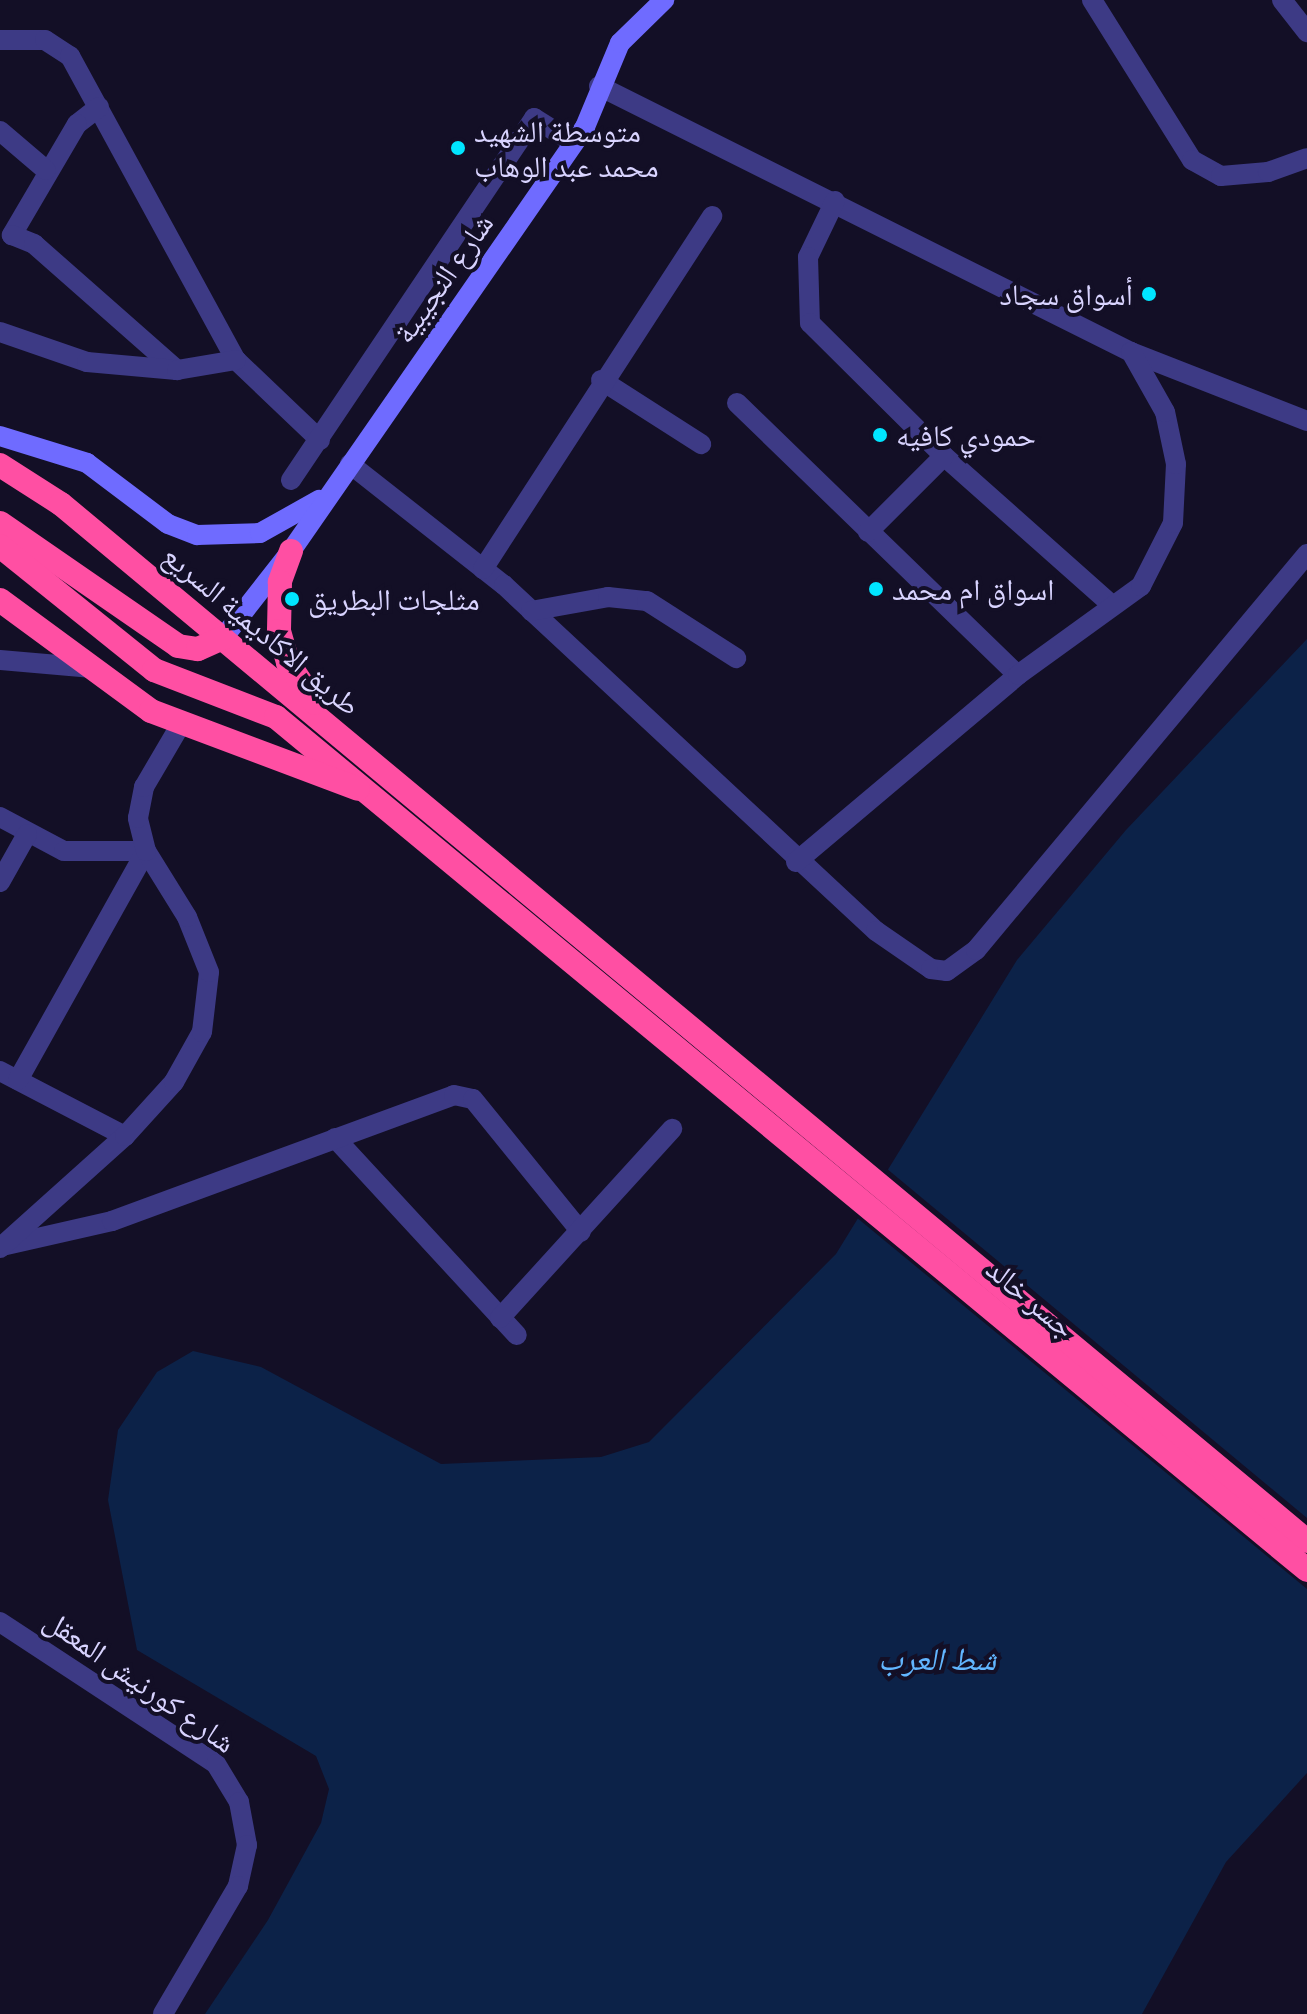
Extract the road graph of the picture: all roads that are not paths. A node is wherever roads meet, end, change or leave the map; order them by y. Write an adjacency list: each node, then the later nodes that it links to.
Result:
1 (664, 0): 6 (main road, شارع النجيبية)
2 (1092, 0): 10 (street)
3 (1282, 0): 4 (street)
4 (1307, 32)
5 (0, 40): 7 (street)
6 (599, 86): 9 (main road, شارع النجيبية); 12 (street)
7 (99, 107): 11 (street); 16 (street)
8 (0, 131): 11 (street)
9 (574, 143): 22 (street); 26 (main road, شارع النجيبية)
10 (1307, 158)
11 (46, 170): 17 (street)
12 (835, 201): 15 (street); 24 (street)
13 (712, 216): 18 (street)
14 (0, 332): 17 (street)
15 (1131, 352): 20 (street); 35 (street)
16 (236, 360): 17 (street); 22 (street)
17 (177, 370)
18 (601, 380): 23 (street); 33 (street)
19 (737, 403): 29 (street)
20 (1307, 421)
21 (0, 436): 26 (main road)
22 (320, 440): 27 (street)
23 (701, 444)
24 (944, 456): 29 (street); 35 (street)
25 (0, 465): 37 (highway, طريق الاكاديمية السريع)
26 (347, 469): 31 (main road, شارع النجيبية); 33 (street)
27 (291, 480)
28 (0, 523): 37 (highway)
29 (868, 532): 41 (street)
30 (0, 546): 44 (highway, طريق الاكاديمية السريع)
31 (291, 551): 37 (main road, شارع النجيبية); 43 (highway)
32 (1307, 554): 48 (street)
33 (483, 569): 36 (street)
34 (0, 600): 40 (highway)
35 (1112, 605): 41 (street)
36 (531, 611): 38 (street); 48 (street)
37 (223, 638): 43 (highway, طريق الاكاديمية السريع)
38 (736, 658)
39 (0, 660): 40 (street)
40 (93, 668): 42 (highway)
41 (1018, 675): 48 (street)
42 (181, 724): 44 (highway); 47 (street)
43 (349, 746): 50 (highway, طريق الاكاديمية السريع)
44 (369, 792): 50 (highway, طريق الاكاديمية السريع)
45 (0, 817): 46 (street)
46 (27, 834): 47 (street); 49 (street)
47 (146, 851): 51 (street); 53 (street)
48 (796, 862)
49 (0, 882)
50 (720, 1068): 59 (highway, جسر خالد); 60 (highway, جسر خالد)
51 (9, 1076): 53 (street)
52 (672, 1129): 55 (street)
53 (125, 1136): 56 (street)
54 (335, 1138): 55 (street); 56 (street); 57 (street)
55 (581, 1232): 57 (street)
56 (1, 1247)
57 (500, 1318): 58 (street)
58 (517, 1335)
59 (1307, 1541)
60 (1307, 1570)
61 (0, 1622): 62 (street, شارع كورنيش المعقل)
62 (163, 2014)

